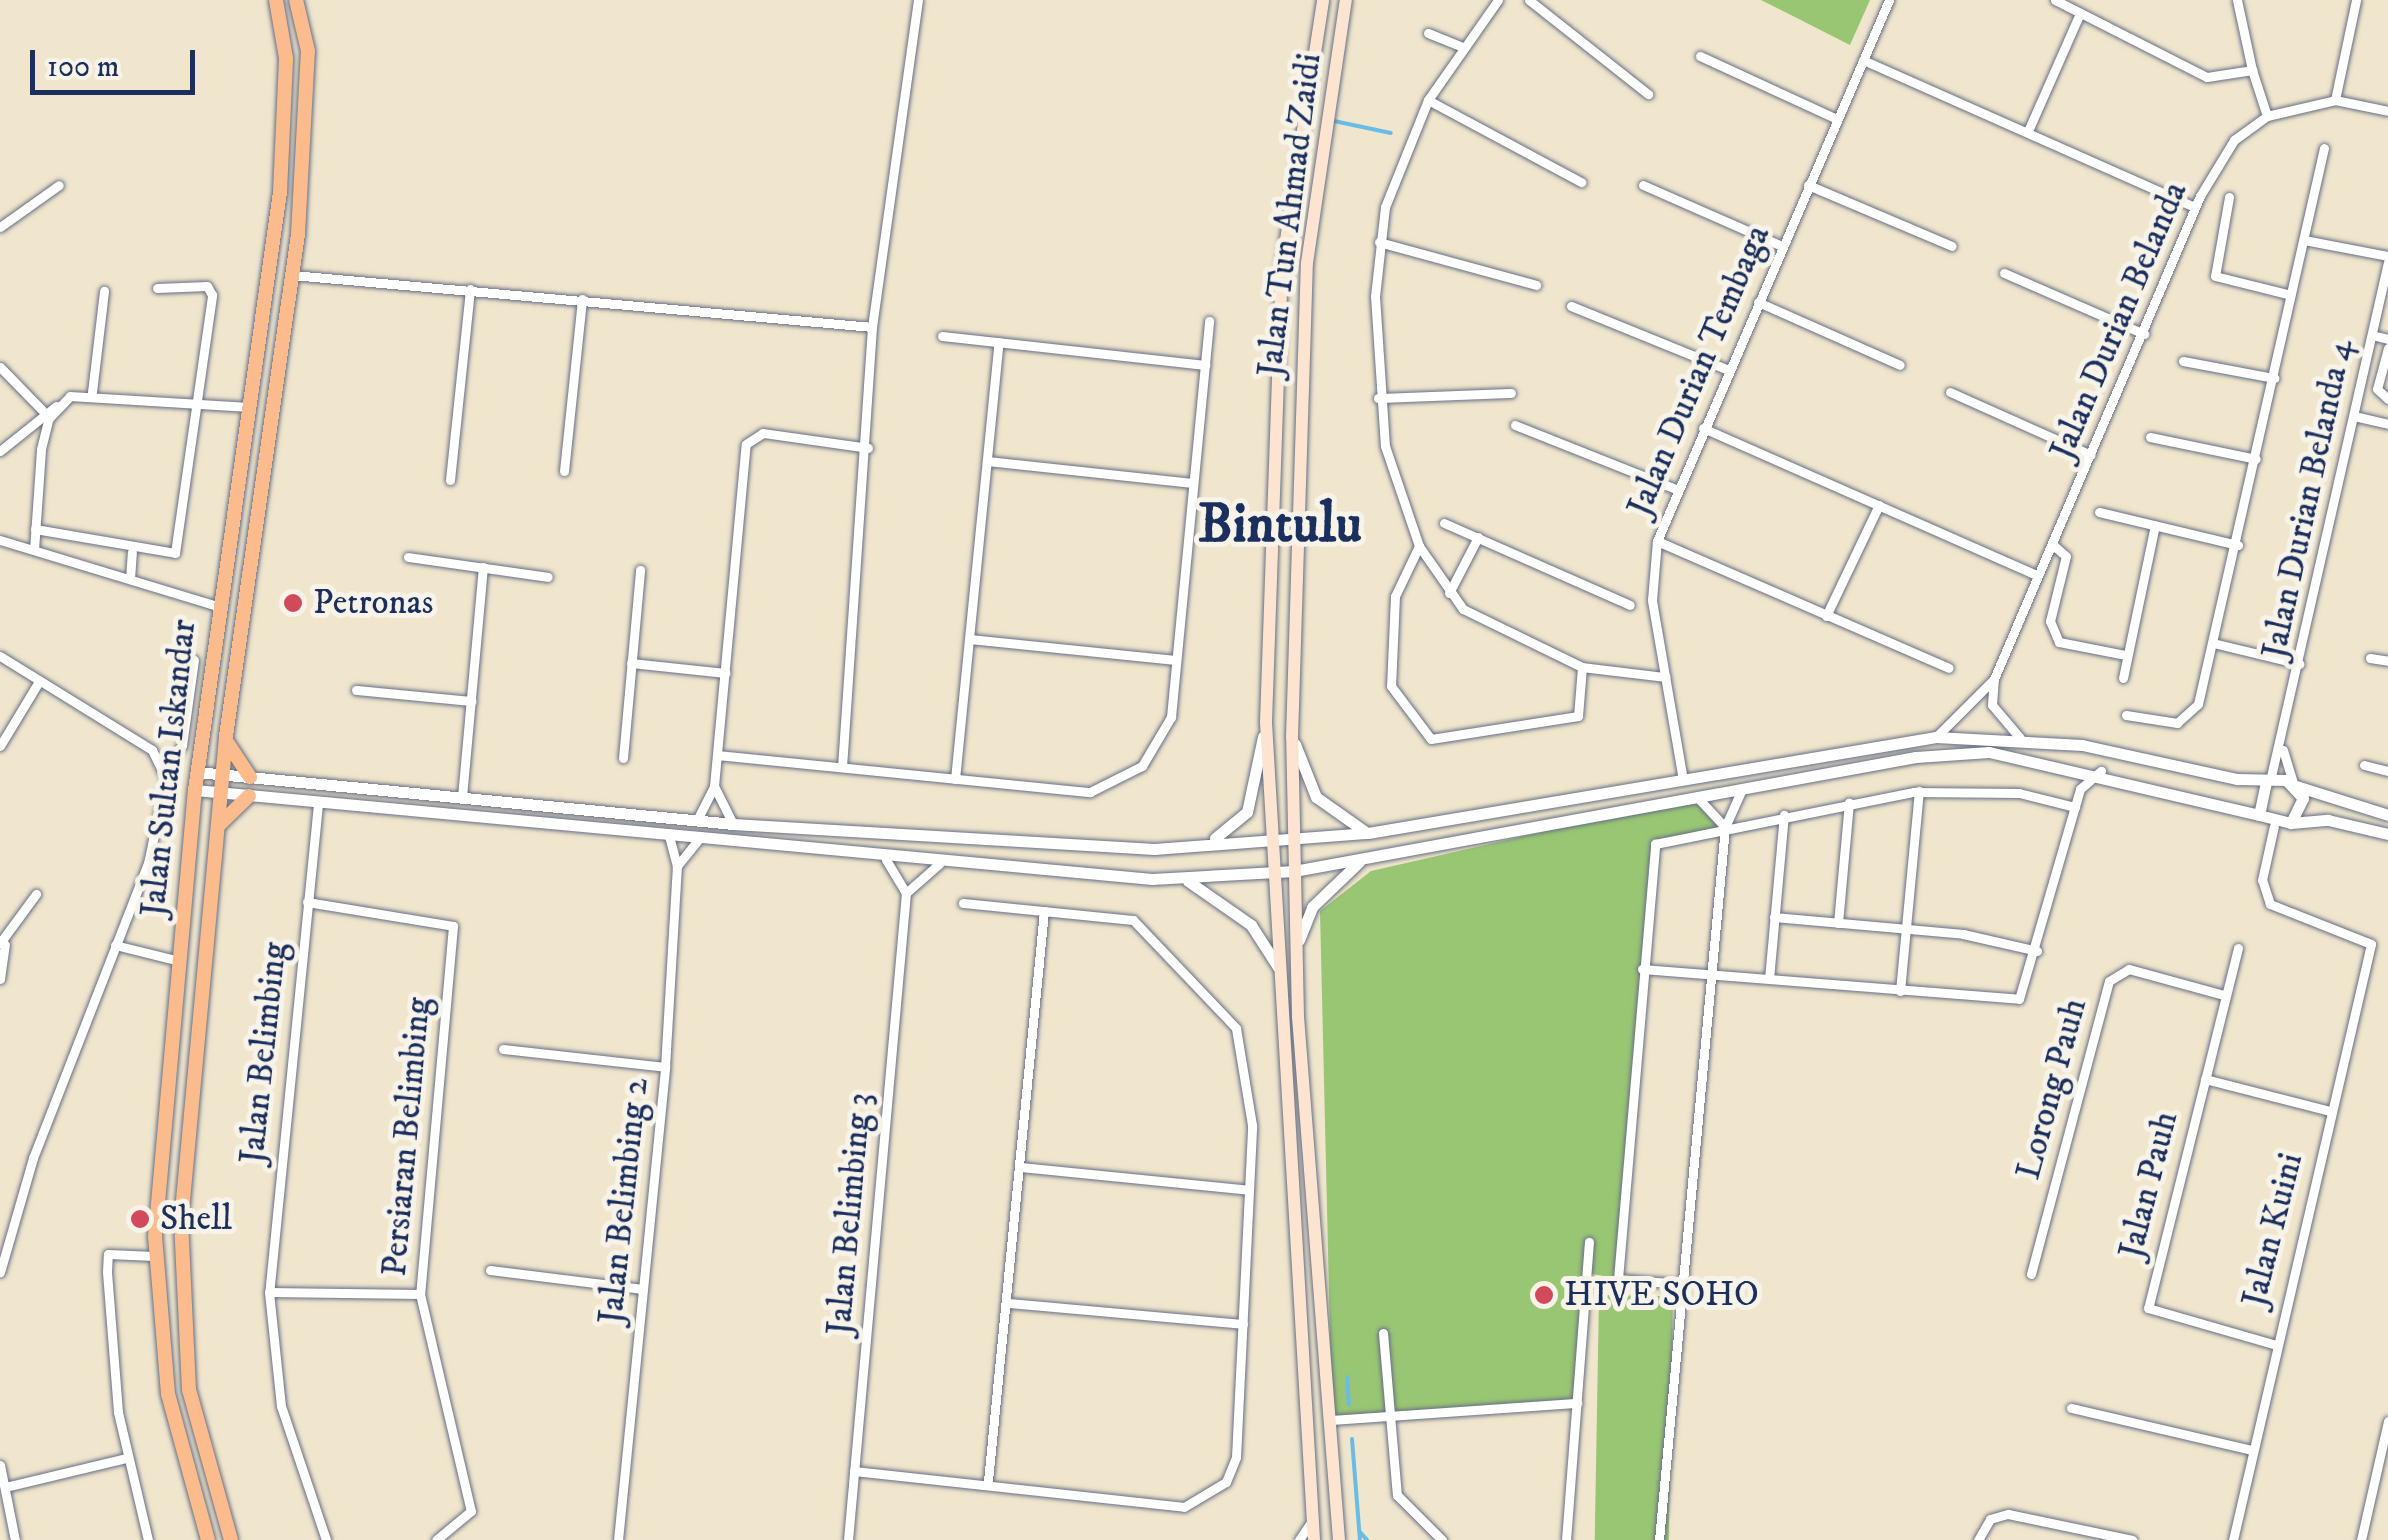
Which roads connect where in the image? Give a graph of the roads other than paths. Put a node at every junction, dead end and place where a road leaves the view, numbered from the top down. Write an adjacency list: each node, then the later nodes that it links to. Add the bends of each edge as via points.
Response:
1 (276, 0): 69 (main road, Jalan Sultan Iskandar, via 286,123)
2 (296, 0): 39 (main road, Jalan Sultan Iskandar, via 308,130)
3 (918, 0): 49 (street)
4 (1323, 0): 128 (main road, Jalan Tun Ahmad Zaidi, via 1282,266)
5 (1346, 0): 130 (main road, Jalan Tun Ahmad Zaidi, via 1306,263)
6 (1498, 0): 14 (street)
7 (1529, 0): 18 (street)
8 (1889, 0): 16 (street, Jalan Durian Tembaga)
9 (2055, 0): 12 (street)
10 (2237, 0): 17 (street)
11 (2356, 0): 20 (street)
12 (2080, 12): 17 (street, via 2207,77); 24 (street)
13 (1428, 34): 14 (street)
14 (1461, 46): 19 (street)
15 (1700, 56): 23 (street)
16 (1864, 60): 23 (street, Jalan Durian Tembaga); 24 (street)
17 (2252, 70): 22 (street)
18 (1648, 94)
19 (1428, 100): 26 (street); 34 (street)
20 (2335, 100): 21 (street, Jalan Durian Belanda); 22 (street, Jalan Durian Belanda)
21 (2388, 111)
22 (2267, 116): 31 (street, Jalan Durian Belanda, via 2234,140)
23 (1837, 119): 29 (street, Jalan Durian Tembaga)
24 (2028, 130): 31 (street)
25 (2324, 148): 33 (street)
26 (1581, 182)
27 (59, 184): 32 (street)
28 (1643, 185): 35 (street)
29 (1808, 185): 35 (street, Jalan Durian Tembaga); 36 (street)
30 (2230, 197): 44 (street, via 2215,276)
31 (2195, 207): 50 (street, Jalan Durian Belanda)
32 (0, 228)
33 (2304, 240): 37 (street); 44 (street)
34 (1379, 242): 40 (street); 65 (street)
35 (1782, 246): 46 (street, Jalan Durian Tembaga)
36 (1952, 246)
37 (2388, 259): 51 (street, Jalan Durian Belanda 4)
38 (2004, 272): 50 (street)
39 (292, 275): 42 (street); 129 (main road, Jalan Sultan Iskandar)
40 (1536, 285)
41 (157, 288): 67 (street, via 207,286 212,295)
42 (470, 288): 45 (street); 82 (street)
43 (104, 290): 62 (street)
44 (2291, 295): 61 (street)
45 (582, 300): 49 (street); 81 (street)
46 (1758, 302): 58 (street); 60 (street, Jalan Durian Tembaga)
47 (1572, 306): 60 (street)
48 (1209, 321): 57 (street)
49 (872, 327): 76 (street)
50 (2144, 334): 78 (street, Jalan Durian Belanda)
51 (2372, 335): 53 (street); 71 (street, Jalan Durian Belanda 4)
52 (942, 336): 54 (street)
53 (2388, 338)
54 (999, 342): 57 (street); 80 (street)
55 (2388, 348): 66 (street, via 2377,390)
56 (2183, 361): 61 (street)
57 (1204, 364): 83 (street)
58 (1900, 365)
59 (0, 366): 70 (street, via 11,368)
60 (1728, 370): 74 (street, Jalan Durian Tembaga)
61 (2274, 378): 79 (street)
62 (92, 392): 67 (street); 68 (street)
63 (1950, 392): 78 (street)
64 (1511, 393): 65 (street)
65 (1378, 398): 95 (street)
66 (2388, 399)
67 (196, 402): 69 (street); 97 (street, via 179,546 168,556)
68 (56, 406): 70 (street); 89 (street, via 40,448)
69 (249, 406): 106 (main road, Jalan Sultan Iskandar)
70 (42, 410): 77 (street)
71 (2354, 416): 73 (street); 117 (street, Jalan Durian Belanda 4)
72 (1515, 424): 84 (street)
73 (2388, 424)
74 (1703, 428): 84 (street, Jalan Durian Tembaga); 85 (street)
75 (2150, 438): 79 (street)
76 (868, 448): 120 (street, via 764,433 746,444); 139 (street)
77 (1, 449)
78 (2091, 455): 93 (street, Jalan Durian Belanda)
79 (2256, 458): 94 (street)
80 (987, 462): 83 (street); 108 (street)
81 (564, 471)
82 (450, 480)
83 (1193, 483): 114 (street)
84 (1676, 489): 92 (street, Jalan Durian Tembaga)
85 (1878, 506): 102 (street); 107 (street)
86 (2099, 512): 88 (street)
87 (1444, 523): 90 (street)
88 (2154, 524): 94 (street); 110 (street)
89 (35, 530): 96 (street); 97 (street)
90 (1478, 537): 104 (street); 105 (street)
91 (0, 540): 96 (street)
92 (1656, 541): 107 (street); 121 (street, Jalan Durian Tembaga, via 1652,600)
93 (2052, 544): 102 (street, Jalan Durian Belanda); 110 (street, via 2066,556 2050,622 2059,642)
94 (2238, 545): 109 (street)
95 (1419, 546): 104 (street); 118 (street, via 1395,596 1392,686 1430,739 1578,716)
96 (34, 550): 103 (street)
97 (132, 552): 103 (street)
98 (408, 557): 99 (street)
99 (483, 568): 101 (street); 126 (street)
100 (640, 570): 116 (street)
101 (548, 576)
102 (2038, 576): 123 (street, Jalan Durian Belanda)
103 (130, 579): 106 (street)
104 (1450, 593): 118 (street, via 1463,609)
105 (1630, 605)
106 (217, 606): 143 (main road, Jalan Sultan Iskandar)
107 (1826, 616): 119 (street)
108 (969, 639): 114 (street); 146 (street)
109 (2213, 643): 117 (street); 127 (street, via 2190,715 2171,723)
110 (2125, 655): 122 (street)
111 (0, 656): 124 (street)
112 (2370, 658): 115 (street)
113 (194, 660): 140 (street, via 182,745)
114 (1176, 660): 146 (street, via 1161,741 1116,784 1090,792)
115 (2388, 661)
116 (632, 663): 120 (street); 136 (street)
117 (2300, 664): 134 (street, Jalan Durian Belanda 4)
118 (1582, 667): 121 (street)
119 (1949, 668)
120 (725, 673): 135 (street)
121 (1665, 677): 147 (street, Jalan Durian Tembaga)
122 (2123, 678)
123 (1994, 679): 131 (street); 132 (street, via 1992,704)
124 (38, 682): 133 (street); 140 (street, via 152,750)
125 (356, 690): 126 (street)
126 (471, 701): 157 (street)
127 (2126, 715)
128 (1266, 722): 175 (main road, Jalan Tun Ahmad Zaidi); 177 (street, via 1247,812 1230,834)
129 (226, 736): 144 (main road, Jalan Sultan Iskandar); 145 (main road)
130 (1292, 736): 171 (street, via 1316,797); 173 (main road, Jalan Tun Ahmad Zaidi)
131 (1936, 737): 132 (street); 147 (street)
132 (2020, 738): 148 (street)
133 (0, 746)
134 (2282, 748): 148 (street, Jalan Durian Belanda 4); 149 (street)
135 (717, 755): 139 (street); 150 (street)
136 (623, 758)
137 (2062, 762): 141 (street); 151 (street, via 1989,752 1916,757); 152 (street)
138 (2364, 765): 142 (street)
139 (842, 768): 146 (street)
140 (166, 769): 194 (street, via 148,863)
141 (2101, 771): 152 (street); 163 (street)
142 (2388, 771)
143 (197, 772): 144 (street); 153 (main road, Jalan Sultan Iskandar)
144 (222, 775): 145 (street); 155 (main road, Jalan Sultan Iskandar)
145 (250, 777): 157 (street)
146 (955, 778)
147 (1683, 780): 171 (street)
148 (2268, 782): 149 (street); 163 (street)
149 (2295, 784): 162 (street); 166 (street, via 2303,806)
150 (714, 786): 165 (street); 167 (street)
151 (1742, 789): 158 (street); 169 (street)
152 (2080, 789): 161 (street)
153 (194, 790): 155 (street); 198 (main road, Jalan Sultan Iskandar)
154 (1919, 792): 159 (street); 161 (street, via 2020,792); 192 (street)
155 (219, 794): 156 (street); 170 (main road, Jalan Sultan Iskandar)
156 (249, 796): 160 (street); 170 (main road)
157 (462, 797): 165 (street)
158 (1697, 797): 169 (street); 178 (street)
159 (1849, 803): 164 (street); 191 (street)
160 (318, 804): 174 (street); 187 (street, Jalan Belimbing)
161 (2075, 807): 196 (street)
162 (2388, 814)
163 (2259, 815): 168 (street)
164 (1784, 816): 169 (street); 190 (street)
165 (697, 820): 167 (street)
166 (2292, 823): 168 (street); 172 (street, via 2328,820)
167 (733, 824): 177 (street)
168 (2274, 826): 209 (street, Jalan Kuini, via 2262,880 2270,904 2367,935)
169 (1724, 827): 200 (street, via 1655,844); 201 (street)
170 (216, 829): 242 (main road, Jalan Sultan Iskandar, via 181,1306 204,1472)
171 (1368, 833): 173 (street)
172 (2388, 834)
173 (1294, 837): 175 (street); 182 (main road, Jalan Tun Ahmad Zaidi)
174 (670, 838): 176 (street); 181 (street, Jalan Belimbing 2)
175 (1271, 839): 177 (street); 183 (main road, Jalan Tun Ahmad Zaidi)
176 (697, 841): 179 (street); 181 (street)
177 (1192, 846)
178 (1382, 855): 182 (street); 197 (street, via 1332,881 1312,906)
179 (886, 860): 180 (street); 185 (street)
180 (939, 864): 184 (street); 185 (street)
181 (677, 866): 207 (street, Jalan Belimbing 2)
182 (1294, 871): 183 (street); 197 (main road, Jalan Tun Ahmad Zaidi)
183 (1273, 874): 184 (street); 199 (main road, Jalan Tun Ahmad Zaidi)
184 (1184, 878): 199 (street, via 1251,925)
185 (906, 893): 235 (street, Jalan Belimbing 3)
186 (36, 894): 193 (street)
187 (307, 902): 221 (street, Jalan Belimbing); 222 (street, Persiaran Belimbing, via 453,926)
188 (963, 903): 189 (street)
189 (1044, 912): 210 (street); 211 (street, via 1134,920 1208,990 1236,1028 1250,1073)
190 (1774, 918): 191 (street); 203 (street)
191 (1838, 924): 192 (street)
192 (1906, 930): 196 (street); 204 (street)
193 (2, 944): 202 (street)
194 (115, 946): 198 (street); 213 (street)
195 (2238, 948): 205 (street, Jalan Pauh)
196 (2038, 951): 204 (street, via 2016,1000)
197 (1295, 954): 230 (main road, Jalan Tun Ahmad Zaidi)
198 (178, 961): 215 (main road, Jalan Sultan Iskandar)
199 (1278, 968): 238 (main road, Jalan Tun Ahmad Zaidi)
200 (1642, 969): 201 (street); 219 (street, via 1618,1278)
201 (1710, 974): 203 (street); 219 (street)
202 (0, 979)
203 (1769, 979): 204 (street)
204 (1900, 991)
205 (2224, 995): 208 (street, Jalan Pauh); 218 (street, Lorong Pauh, via 2128,968 2109,982)
206 (503, 1049): 207 (street)
207 (665, 1066): 220 (street, Jalan Belimbing 2)
208 (2204, 1079): 209 (street); 226 (street, Jalan Pauh, via 2148,1308)
209 (2330, 1112): 226 (street, Jalan Kuini)
210 (1020, 1167): 211 (street); 223 (street)
211 (1249, 1190): 224 (street)
212 (0, 1222): 213 (street)
213 (10, 1229): 217 (street)
214 (1589, 1242): 227 (street)
215 (154, 1256): 233 (street, via 108,1254 108,1346); 241 (main road, Jalan Sultan Iskandar, via 168,1394)
216 (490, 1270): 220 (street)
217 (0, 1272)
218 (2031, 1274)
219 (1681, 1284): 252 (street)
220 (643, 1289): 245 (street, Jalan Belimbing 2)
221 (268, 1292): 222 (street); 243 (street, Jalan Belimbing, via 281,1406)
222 (420, 1294): 244 (street, Persiaran Belimbing, via 471,1504)
223 (1008, 1303): 224 (street); 236 (street)
224 (1242, 1324): 236 (street, via 1236,1457 1207,1500 1184,1507)
225 (1383, 1334): 229 (street)
226 (2274, 1344): 232 (street, Jalan Kuini)
227 (1576, 1402): 229 (street); 251 (street)
228 (2071, 1408): 232 (street)
229 (1390, 1416): 230 (street); 250 (street, via 1399,1501)
230 (1332, 1420): 249 (main road, Jalan Tun Ahmad Zaidi)
231 (2388, 1421): 256 (street)
232 (2251, 1450): 255 (street, Jalan Kuini)
233 (127, 1458): 237 (street); 240 (street)
234 (0, 1465): 237 (street)
235 (854, 1471): 236 (street); 246 (street, Jalan Belimbing 3)
236 (988, 1481)
237 (4, 1487): 239 (street)
238 (1312, 1520): 247 (street); 248 (main road, Jalan Tun Ahmad Zaidi)
239 (15, 1540)
240 (148, 1540)
241 (208, 1540)
242 (230, 1540)
243 (326, 1540)
244 (436, 1540)
245 (618, 1540)
246 (848, 1540)
247 (1299, 1540)
248 (1314, 1540)
249 (1339, 1540)
250 (1442, 1540)
251 (1566, 1540)
252 (1660, 1540)
253 (1978, 1540): 254 (street, via 1990,1519 2008,1514)
254 (2132, 1540)
255 (2233, 1540)
256 (2361, 1540)

